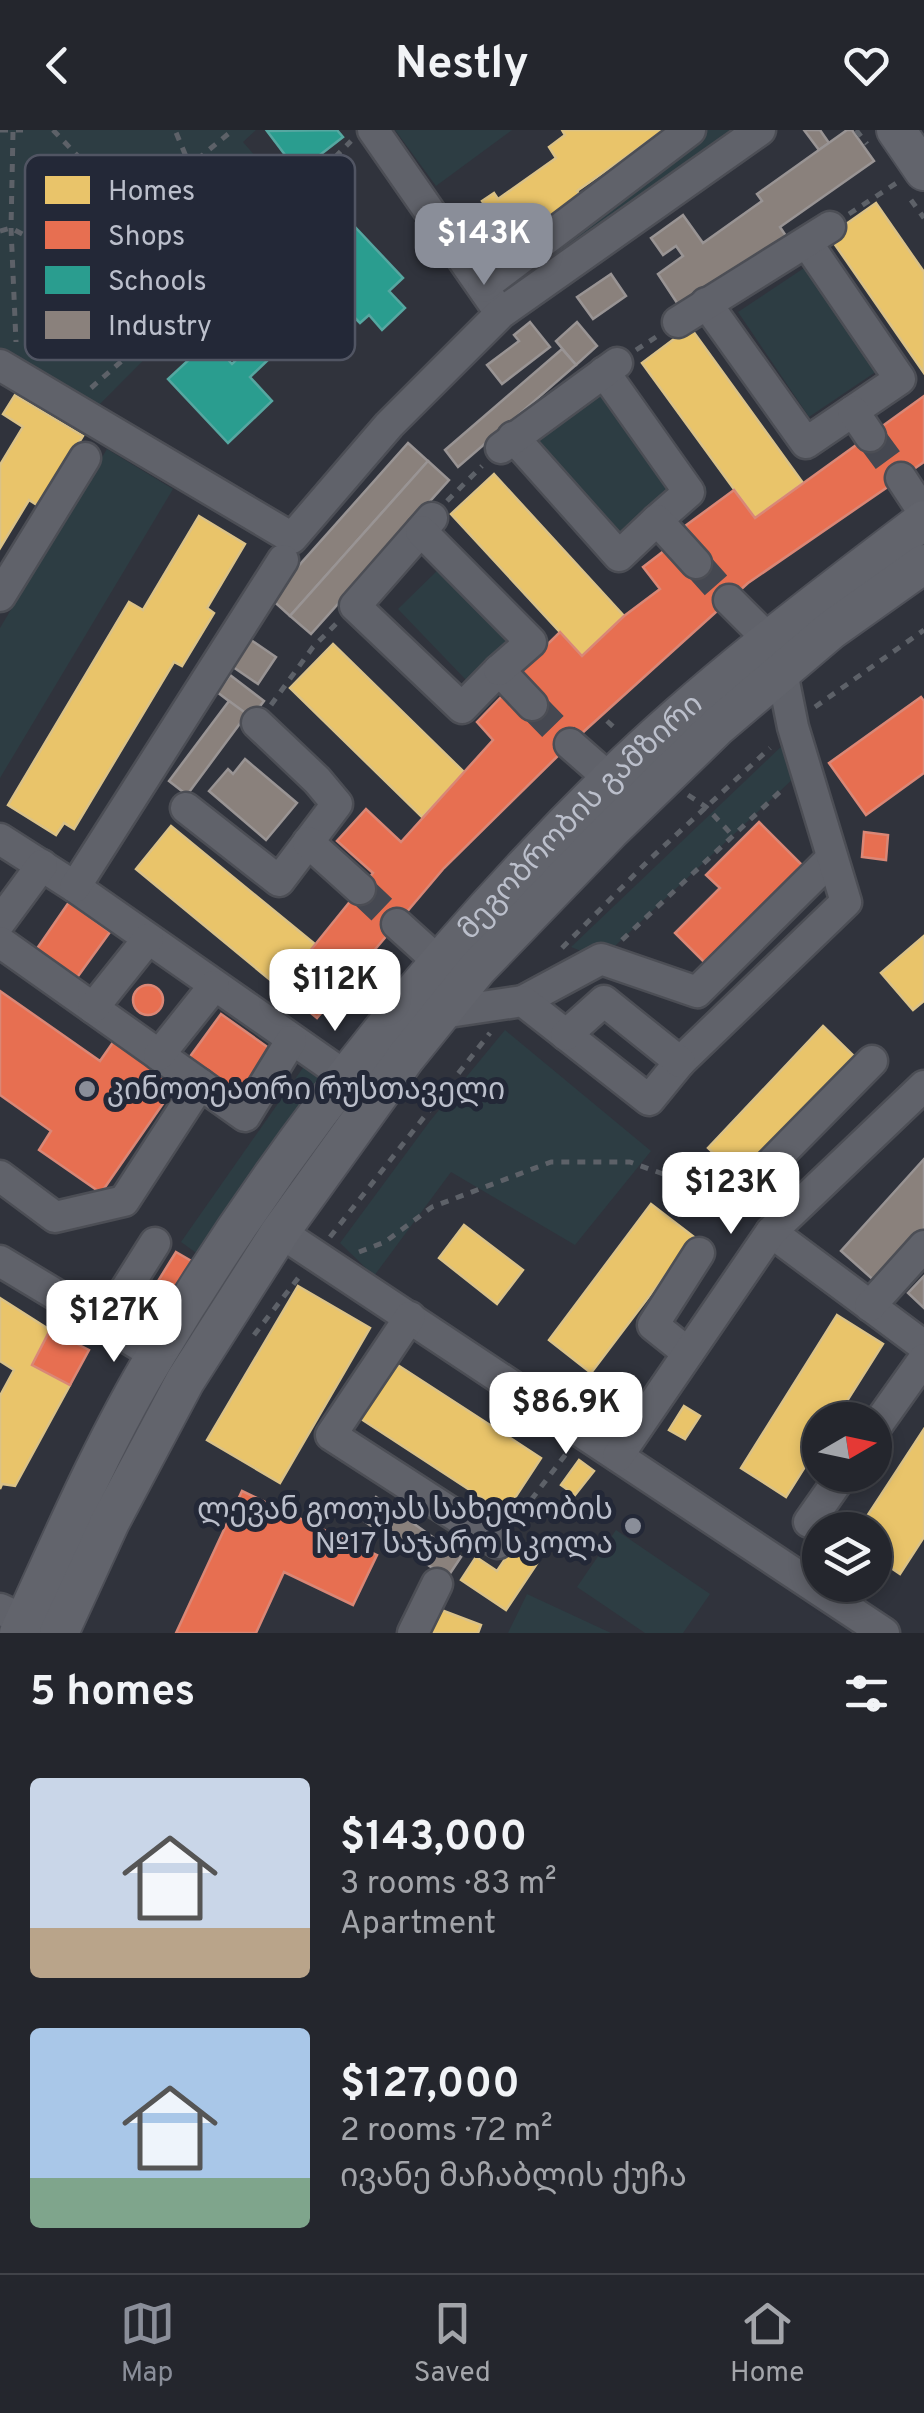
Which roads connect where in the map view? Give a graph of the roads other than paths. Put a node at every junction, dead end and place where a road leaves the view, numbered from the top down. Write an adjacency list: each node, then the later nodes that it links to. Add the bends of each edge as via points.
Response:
1 (373, 130): 6 (street)
2 (690, 130): 6 (street)
3 (760, 130): 8 (street)
4 (896, 130): 5 (main road)
5 (911, 176)
6 (483, 287): 8 (street)
7 (706, 303): 7 (street, via 818,235 900,379 862,423 806,443); 9 (street)
8 (501, 313): 10 (street, via 389,425 292,538)
9 (678, 322)
10 (8, 370)
11 (85, 458): 18 (street)
12 (901, 478): 13 (street)
13 (924, 516): 20 (main road, მეგობრობის გამზირი)
14 (657, 520): 14 (street, via 619,556 507,442 610,367 688,492); 16 (street)
15 (283, 560): 31 (street)
16 (696, 563)
17 (924, 564): 20 (main road, მეგობრობის გამზირი, via 831,630)
18 (0, 596)
19 (729, 600): 20 (street)
20 (776, 656): 25 (main road, მეგობრობის გამზირი); 29 (street); 41 (main road, მეგობრობის გამზირი, via 718,726 477,969)
21 (499, 670): 21 (street, via 462,708 355,606 427,525 530,642); 22 (street)
22 (532, 705)
23 (257, 723): 28 (street, via 338,804)
24 (570, 744): 25 (street)
25 (610, 779): 37 (main road, მეგობრობის გამზირი)
26 (186, 808): 28 (street, via 279,881)
27 (0, 839): 30 (street)
28 (308, 842): 32 (street)
29 (832, 858): 39 (street, via 697,992 601,959); 46 (street, via 846,902)
30 (42, 866): 31 (street); 33 (street)
31 (75, 887): 35 (street)
32 (360, 890)
33 (0, 922)
34 (397, 924): 37 (street)
35 (148, 939): 38 (street); 40 (street)
36 (0, 942): 40 (street)
37 (440, 963): 47 (main road, მეგობრობის გამზირი)
38 (214, 986): 43 (street); 44 (street)
39 (519, 1002): 41 (street); 42 (street)
40 (93, 1008): 44 (street)
41 (442, 1013): 54 (main road, მეგობრობის გამზირი)
42 (566, 1035): 46 (street, via 604,1000); 46 (street, via 649,1100)
43 (292, 1041): 47 (street); 48 (street, via 245,1116)
44 (159, 1055): 48 (street)
45 (872, 1061): 50 (street)
46 (680, 1062)
47 (345, 1076): 65 (main road, მეგობრობის გამზირი, via 243,1217)
48 (200, 1084): 52 (street, via 124,1201 56,1217)
49 (924, 1086): 51 (street)
50 (812, 1122): 51 (street); 53 (street)
51 (850, 1156): 55 (street)
52 (0, 1176)
53 (733, 1195)
54 (280, 1232): 61 (street, via 324,1244); 71 (main road, მეგობრობის გამზირი, via 185,1381 110,1522)
55 (771, 1232): 60 (street); 64 (street)
56 (155, 1243): 62 (street)
57 (924, 1246): 60 (street)
58 (699, 1253): 64 (street, via 653,1325)
59 (0, 1261): 62 (street)
60 (870, 1306): 63 (street)
61 (410, 1317): 68 (street); 69 (street, via 331,1435)
62 (104, 1324): 65 (street)
63 (924, 1346)
64 (688, 1353): 68 (street)
65 (156, 1355): 71 (main road, მეგობრობის გამზირი, via 93,1473)
66 (924, 1359): 67 (street)
67 (892, 1404)
68 (618, 1456): 73 (street)
69 (498, 1542)
70 (437, 1584): 72 (street)
71 (26, 1624)
72 (413, 1633)
73 (884, 1633)

